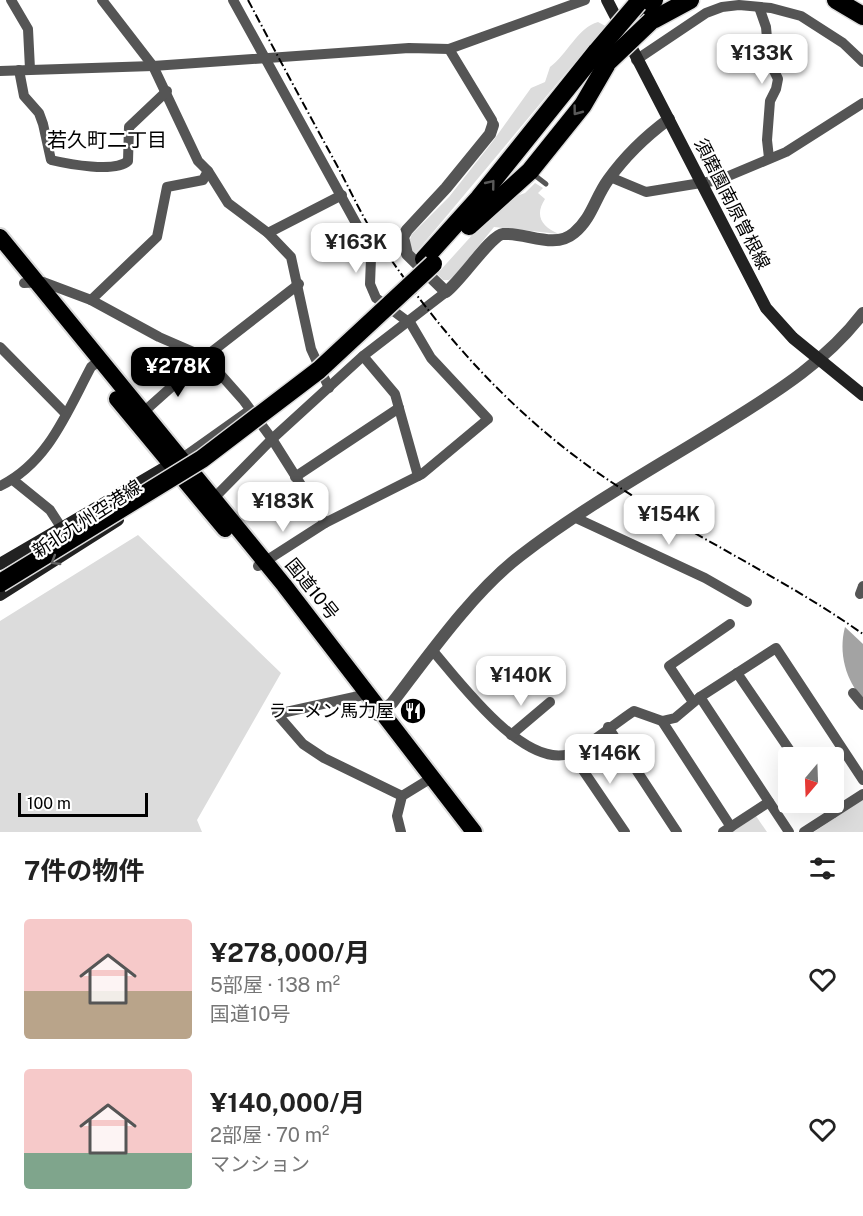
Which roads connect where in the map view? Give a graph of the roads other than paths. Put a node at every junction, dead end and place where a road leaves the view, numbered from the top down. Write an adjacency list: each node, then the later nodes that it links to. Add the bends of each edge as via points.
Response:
1 (11, 0): 18 (street, via 28,29)
2 (102, 0): 17 (street)
3 (233, 0): 14 (street)
4 (585, 0): 12 (street)
5 (608, 0): 15 (main road, 須磨園南原曽根線)
6 (673, 0): 9 (highway)
7 (690, 0): 9 (highway)
8 (836, 0): 11 (highway)
9 (645, 7): 13 (highway, bridge)
10 (759, 7): 15 (street, via 722,7 706,13); 16 (street, via 810,21); 24 (street, via 766,27 769,60 778,79 770,101)
11 (863, 16)
12 (449, 49): 14 (street, via 277,55); 23 (street)
13 (603, 57): 26 (highway, one-way to 26, via 582,105); 34 (highway, one-way to 13)
14 (267, 60): 17 (street); 30 (street)
15 (636, 60): 22 (main road, 須磨園南原曽根線)
16 (863, 62)
17 (153, 66): 18 (street); 20 (street)
18 (25, 70): 19 (street); 20 (street, via 24,96 39,113 51,160 66,164 123,165 128,161 129,127)
19 (0, 71)
20 (167, 91): 25 (street, via 198,161)
21 (863, 103): 24 (street, via 786,152)
22 (669, 118): 27 (street, via 641,141); 28 (main road, 須磨園南原曽根線)
23 (493, 125): 37 (street, via 490,134 403,237 407,254)
24 (769, 158): 28 (street, via 719,180)
25 (208, 171): 31 (street, via 228,203); 38 (street, via 203,180 167,187 157,237)
26 (530, 171): 29 (lane); 34 (highway)
27 (610, 177): 28 (street, via 646,192); 37 (street, via 592,213 572,235 548,240 501,234)
28 (700, 181): 44 (main road, 須磨園南原曽根線, via 766,308 793,338)
29 (546, 184)
30 (342, 195): 31 (street); 40 (street, via 368,245 370,284 376,298)
31 (268, 234): 36 (street, via 291,257)
32 (0, 237): 35 (highway, 国道10号)
33 (0, 254): 35 (highway, 国道10号)
34 (428, 261): 65 (highway, via 314,362 195,453); 66 (highway, bridge, via 319,370 202,459)
35 (30, 283): 38 (street, via 43,282); 45 (highway, 国道10号)
36 (299, 284): 43 (street); 46 (street, via 311,349)
37 (446, 292): 40 (street)
38 (92, 300): 43 (street)
39 (863, 314): 44 (street)
40 (407, 320): 42 (street); 55 (street, via 431,358 488,419)
41 (0, 348): 50 (street)
42 (363, 356): 46 (street); 48 (street, via 395,394)
43 (205, 357): 49 (street); 51 (street)
44 (821, 359): 47 (main road, 須磨園南原曽根線); 60 (street, via 781,389)
45 (95, 363): 50 (street); 51 (highway, 国道10号)
46 (328, 388): 53 (street)
47 (863, 395)
48 (399, 408): 55 (street); 56 (street)
49 (250, 410): 52 (street); 54 (street)
50 (66, 414): 57 (street, via 49,445)
51 (138, 417): 54 (highway, 国道10号)
52 (259, 422): 53 (street); 54 (street)
53 (272, 439): 56 (street); 59 (street)
54 (181, 468): 59 (highway, 国道10号); 62 (main road, 新北九州空港線); 64 (highway, 国道10号); 67 (main road, 新北九州空港線, one-way to 67, via 67,554)
55 (418, 476): 61 (street)
56 (295, 477): 61 (street)
57 (13, 480): 58 (street); 62 (street, via 50,510)
58 (0, 486)
59 (216, 500): 64 (highway, 国道10号)
60 (576, 518): 68 (street, via 705,578); 70 (street, via 519,557)
61 (325, 523): 64 (street)
62 (61, 527): 63 (main road, 新北九州空港線)
63 (0, 564)
64 (261, 564): 73 (highway, 国道10号); 77 (highway, 国道10号)
65 (0, 573)
66 (0, 583)
67 (0, 595)
68 (747, 602)
69 (730, 624): 74 (street, via 669,666)
70 (432, 651): 77 (street); 80 (street, via 481,710)
71 (737, 673): 74 (street); 81 (street); 84 (street, via 776,648)
72 (853, 693): 76 (street)
73 (359, 696): 77 (highway, 国道10号); 86 (street, via 277,714 303,744 324,758)
74 (697, 700): 78 (street, via 675,718); 87 (street)
75 (550, 702): 80 (street)
76 (863, 705)
77 (379, 713): 83 (highway, 国道10号)
78 (662, 721): 79 (street, via 634,711); 90 (street)
79 (608, 727): 82 (street); 95 (street)
80 (511, 735): 82 (street, via 556,757)
81 (787, 747)
82 (572, 754): 94 (street)
83 (429, 780): 86 (street); 92 (highway, 国道10号); 93 (highway, 国道10号)
84 (863, 780)
85 (863, 794): 88 (street)
86 (402, 796): 91 (street, via 397,816)
87 (769, 802): 90 (street); 96 (street)
88 (844, 806)
89 (833, 813): 97 (street)
90 (727, 830)
91 (401, 832)
92 (462, 832)
93 (474, 832)
94 (625, 832)
95 (677, 832)
96 (789, 832)
97 (804, 832)

